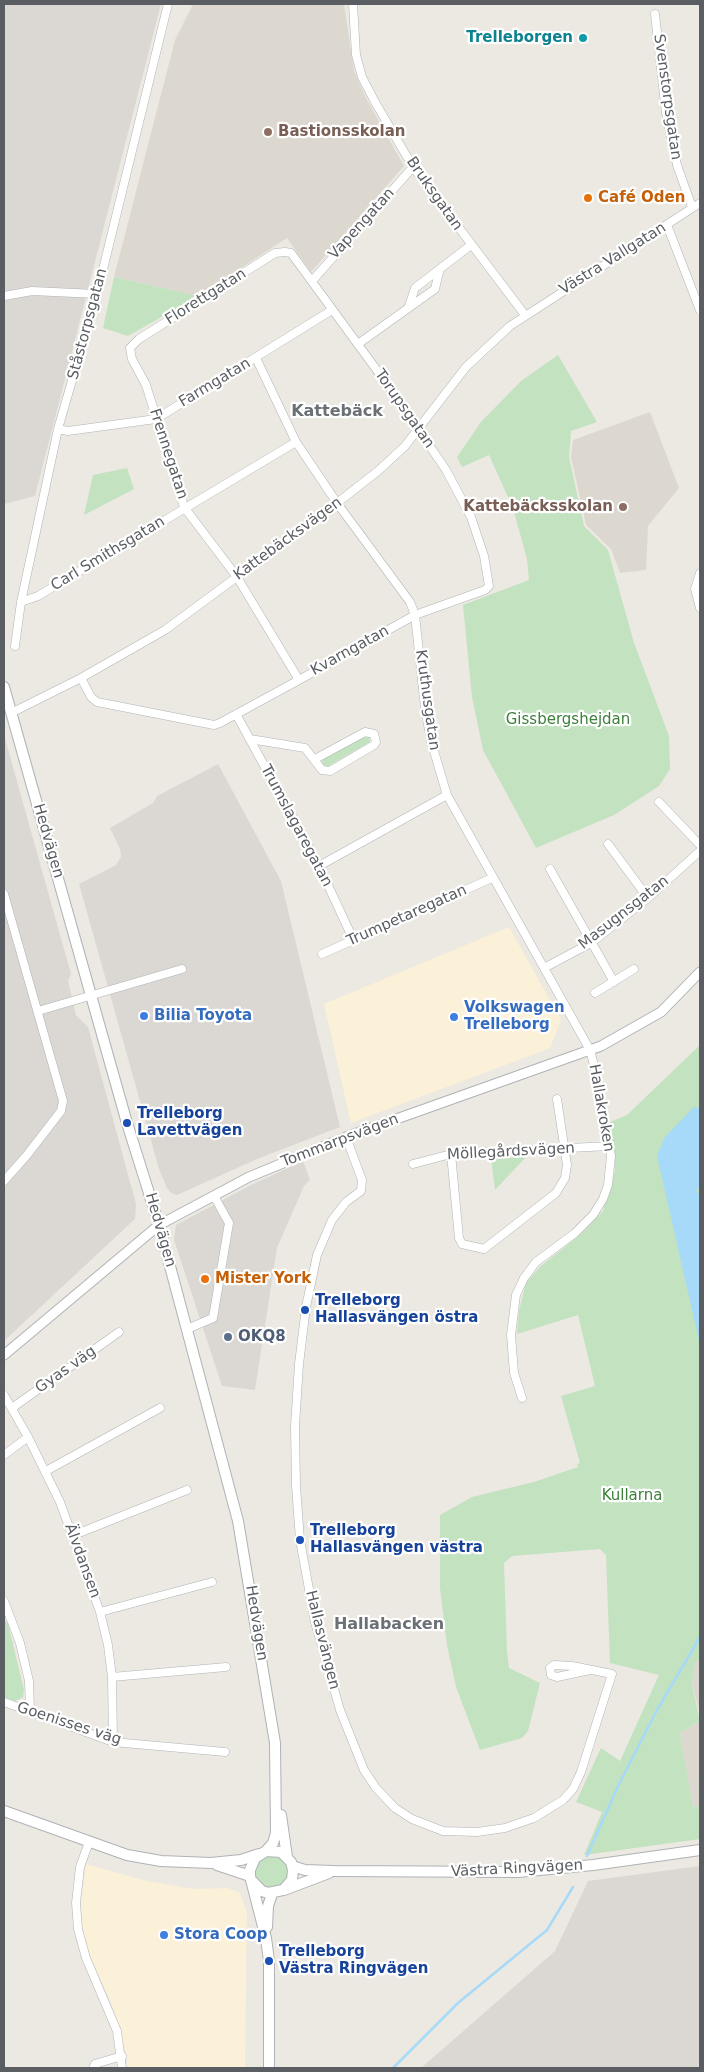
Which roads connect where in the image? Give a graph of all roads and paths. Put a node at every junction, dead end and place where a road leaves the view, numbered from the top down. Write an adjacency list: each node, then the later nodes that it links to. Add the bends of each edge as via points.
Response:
1 (168, 4): 12 (street, Ståstorpsgatan)
2 (353, 4): 4 (street, Bruksgatan, via 356,55 362,77)
3 (655, 14): 6 (street, Svenstorpsgatan, via 668,122 677,165)
4 (413, 167): 8 (street, Bruksgatan); 11 (street, Vapengatan)
5 (700, 203): 6 (street, Västra Vallgatan)
6 (692, 207): 7 (street, Västra Vallgatan)
7 (668, 225): 16 (street); 17 (street, Västra Vallgatan)
8 (471, 245): 10 (street); 17 (street, Bruksgatan)
9 (286, 252): 11 (street, Torupsgatan, via 291,253); 19 (street, Florettgatan, via 275,253 139,339)
10 (439, 272): 14 (street, via 415,288); 14 (street, via 435,288)
11 (312, 281): 15 (street, Torupsgatan)
12 (97, 294): 13 (street, via 32,291); 22 (street, Ståstorpsgatan)
13 (4, 296)
14 (409, 306): 18 (street)
15 (332, 310): 18 (street, Torupsgatan); 20 (street, Farmgatan)
16 (700, 310)
17 (525, 316): 23 (street, Kattebäcksvägen, via 466,367)
18 (358, 344): 23 (street, Torupsgatan)
19 (130, 348): 21 (street, Frennegatan)
20 (256, 358): 21 (street, Farmgatan); 24 (street, Kruthusgatan)
21 (156, 418): 22 (street, Farmgatan, via 68,431); 26 (street, Frennegatan)
22 (58, 429): 30 (street, Ståstorpsgatan)
23 (417, 430): 25 (street, Kattebäcksvägen, via 378,471); 29 (street, Torupsgatan, via 446,470 471,518 484,556)
24 (296, 442): 25 (street, Kruthusgatan); 26 (street, Carl Smithsgatan)
25 (337, 503): 28 (street, Kattebäcksvägen); 32 (street, Kruthusgatan, via 410,602)
26 (184, 507): 28 (street, Frennegatan); 30 (street, Carl Smithsgatan, via 38,596)
27 (700, 573): 31 (street, via 696,589)
28 (237, 577): 34 (street, Kattebäcksvägen, via 165,630); 35 (street, Frennegatan)
29 (489, 586): 32 (street, Kvarngatan)
30 (21, 602): 33 (street, Ståstorpsgatan)
31 (700, 608)
32 (415, 615): 35 (street, Kvarngatan); 41 (street, Kruthusgatan, via 425,708)
33 (14, 646)
34 (81, 678): 37 (street, Kattebäcksvägen); 38 (street, Kvarngatan, via 97,702 214,725)
35 (299, 680): 38 (street, Kvarngatan)
36 (4, 687): 37 (main road, Hedvägen)
37 (11, 713): 60 (main road, Hedvägen)
38 (236, 714): 39 (street, Trumslagaregatan)
39 (250, 739): 40 (street, via 305,748); 46 (street, Trumslagaregatan)
40 (315, 759): 40 (street, via 322,770 330,771 374,746 374,734 365,732)
41 (447, 794): 46 (street); 48 (street, Kruthusgatan)
42 (659, 802): 44 (street)
43 (608, 844): 50 (street)
44 (700, 845)
45 (700, 851): 50 (street, Masugnsgatan)
46 (319, 866): 51 (street, Trumslagaregatan)
47 (550, 869): 52 (street)
48 (492, 878): 51 (street, Trumpetaregatan); 54 (street, Kruthusgatan)
49 (4, 894): 61 (street)
50 (648, 898): 52 (street, Masugnsgatan)
51 (353, 939): 53 (street, Trumpetaregatan)
52 (590, 943): 54 (street, Masugnsgatan); 58 (street)
53 (322, 954)
54 (544, 968): 62 (street, Kruthusgatan)
55 (182, 969): 60 (street)
56 (634, 969): 58 (street)
57 (700, 972): 62 (street, Tommarpsvägen, via 660,1012 624,1035)
58 (614, 982): 59 (street)
59 (595, 993)
60 (91, 995): 61 (street); 71 (main road, Hedvägen)
61 (38, 1011): 69 (street, via 63,1101 61,1111)
62 (590, 1050): 64 (street, Tommarpsvägen); 65 (street, Hallakroken)
63 (557, 1099): 66 (street)
64 (346, 1137): 70 (street, Tommarpsvägen, via 249,1177); 88 (street, Hallasvängen, via 362,1180 361,1191 346,1202 332,1220 316,1256 299,1364 296,1486 300,1540 315,1622 340,1710 364,1770 395,1808 412,1819 443,1831 476,1832 505,1828 534,1818 562,1800 573,1789 581,1772 612,1674)
65 (609, 1146): 66 (street, Möllegårdsvägen); 76 (street, Hallakroken, via 608,1185 603,1199 575,1233 536,1262 516,1295 511,1335 514,1372)
66 (565, 1149): 67 (street, Möllegårdsvägen); 67 (street, via 565,1178 556,1192 484,1249 462,1244 459,1238)
67 (451, 1154): 68 (street, Möllegårdsvägen)
68 (413, 1164)
69 (4, 1181)
70 (214, 1196): 71 (street, Tommarpsvägen); 72 (street, via 229,1224 213,1318)
71 (160, 1225): 72 (main road, Hedvägen); 74 (street, Tommarpsvägen)
72 (187, 1329): 94 (main road, Hedvägen, via 240,1530 275,1743)
73 (119, 1332): 77 (street, Gyas väg)
74 (4, 1355)
75 (4, 1395): 77 (street, Älvdansen)
76 (522, 1398)
77 (12, 1408): 79 (street, Älvdansen)
78 (160, 1408): 81 (street)
79 (28, 1437): 80 (street); 81 (street, Älvdansen)
80 (4, 1456)
81 (46, 1471): 83 (street, Älvdansen)
82 (187, 1490): 83 (street)
83 (74, 1535): 86 (street, Älvdansen)
84 (212, 1582): 86 (street)
85 (5, 1606): 91 (street, via 20,1643 29,1682)
86 (100, 1612): 89 (street, Älvdansen)
87 (226, 1667): 89 (street)
88 (590, 1670)
89 (112, 1677): 92 (street, Älvdansen)
90 (4, 1702): 91 (street, Goenisses väg)
91 (30, 1711): 92 (street, Goenisses väg)
92 (113, 1742): 93 (street, Goenisses väg)
93 (224, 1752)
94 (277, 1782): 98 (main road, Hedvägen, via 276,1833 273,1842); 99 (main road, Hedvägen)
95 (4, 1811): 96 (main road)
96 (89, 1842): 100 (main road, via 127,1855 161,1861); 106 (street, via 82,1859 78,1885 78,1929 86,1958 117,2031)
97 (700, 1850): 101 (main road, Västra Ringvägen, via 518,1872)
98 (263, 1852): 99 (main road, via 281,1852); 100 (main road, via 241,1860); 102 (main road, Hedvägen, via 252,1864)
99 (290, 1861): 101 (main road, Västra Ringvägen, via 305,1870); 103 (main road, Hedvägen, via 292,1880)
100 (211, 1863): 102 (main road)
101 (334, 1872): 103 (main road, Västra Ringvägen)
102 (251, 1879): 104 (main road, via 262,1891); 105 (main road)
103 (283, 1890): 104 (main road)
104 (272, 1894): 105 (main road)
105 (266, 1938): 109 (main road, via 270,1978)
106 (122, 2056): 107 (street, via 95,2064); 108 (street)
107 (93, 2068)
108 (122, 2068)
109 (270, 2068)

